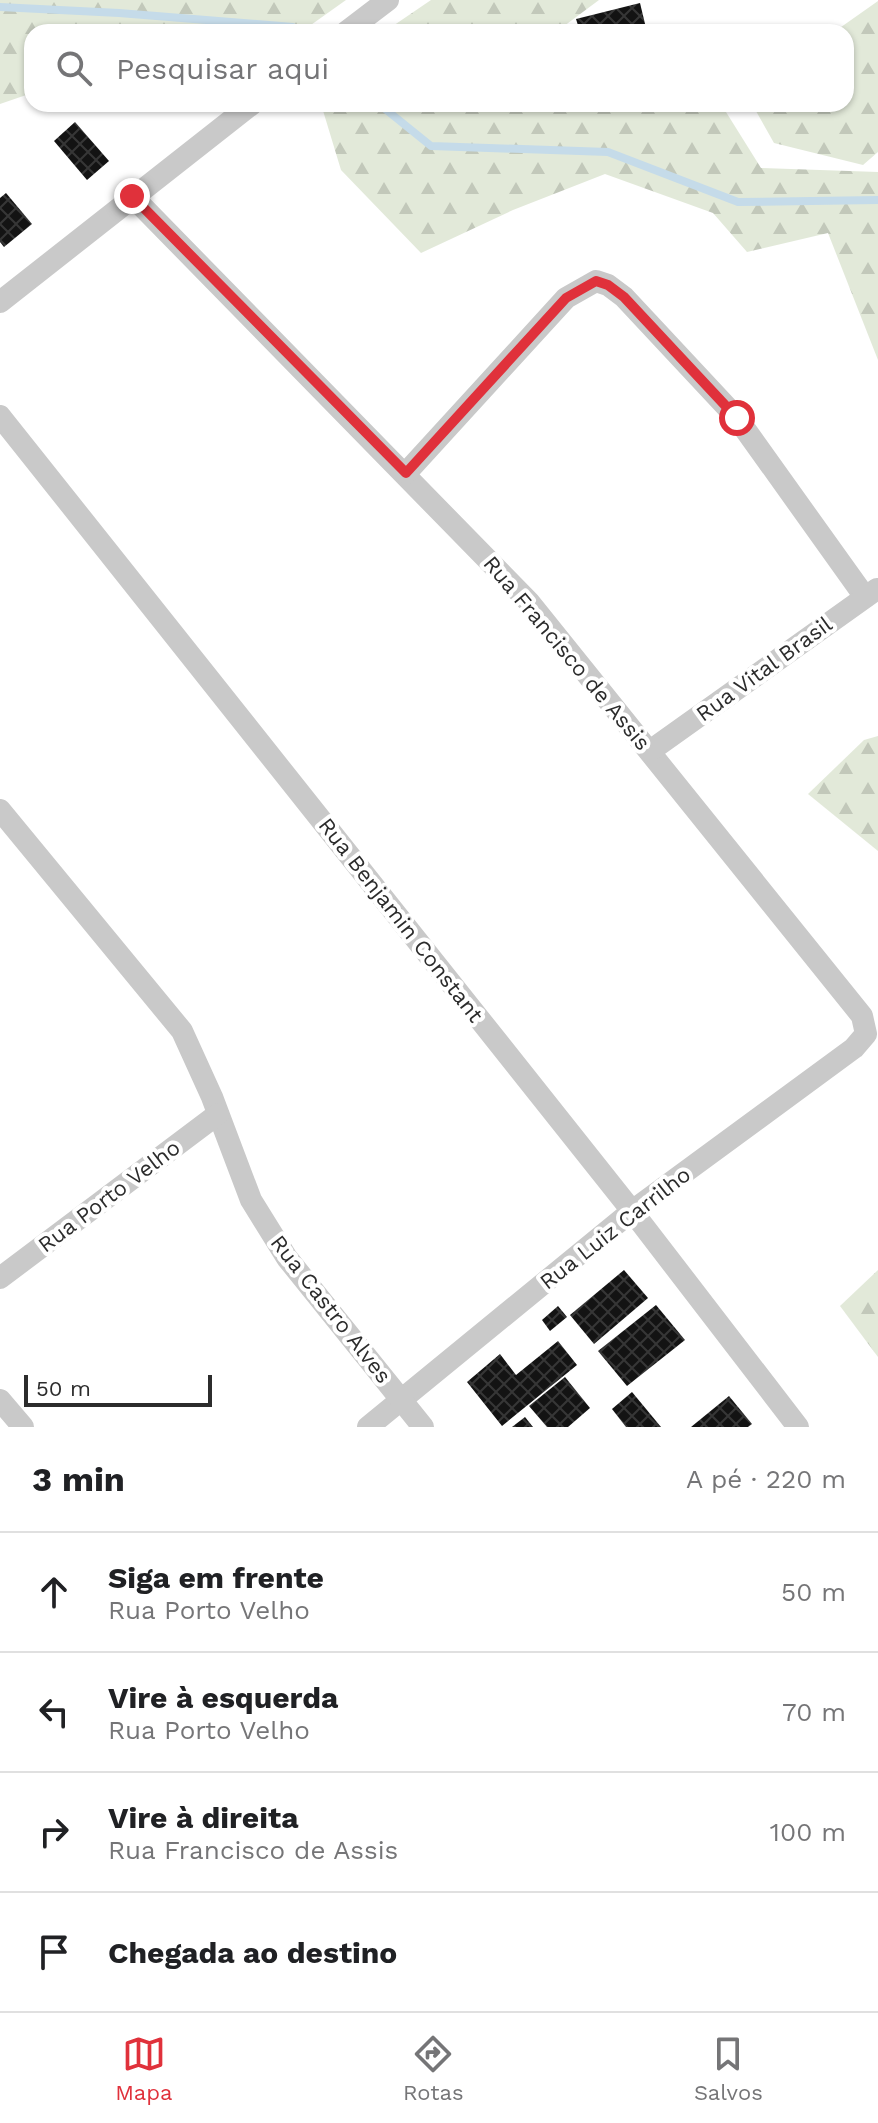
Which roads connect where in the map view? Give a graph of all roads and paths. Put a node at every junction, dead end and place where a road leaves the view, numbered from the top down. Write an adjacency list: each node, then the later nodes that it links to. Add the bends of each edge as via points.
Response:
1 (388, 0): 2 (street)
2 (356, 24)
3 (242, 112): 4 (street)
4 (132, 196): 5 (street); 7 (street, Rua Francisco de Assis)
5 (0, 302)
6 (0, 416): 13 (street, Rua Benjamin Constant)
7 (406, 473): 8 (street, via 566,298 596,281 624,297 737,418); 9 (street, Rua Francisco de Assis, via 529,602)
8 (872, 592): 9 (street, Rua Vital Brasil)
9 (650, 751): 11 (street, Rua Francisco de Assis, via 862,1016)
10 (0, 810): 12 (street, Rua Castro Alves, via 182,1031)
11 (866, 1034): 13 (street, Rua Luiz Carrilho)
12 (215, 1106): 14 (street, Rua Porto Velho); 16 (street, Rua Castro Alves, via 251,1200 287,1258)
13 (632, 1211): 16 (street, Rua Luiz Carrilho); 20 (street, Rua Benjamin Constant)
14 (0, 1278)
15 (0, 1400): 17 (street)
16 (402, 1401): 18 (street, Rua Luiz Carrilho); 19 (street, Rua Castro Alves)
17 (23, 1427)
18 (368, 1427)
19 (423, 1427)
20 (798, 1427)

